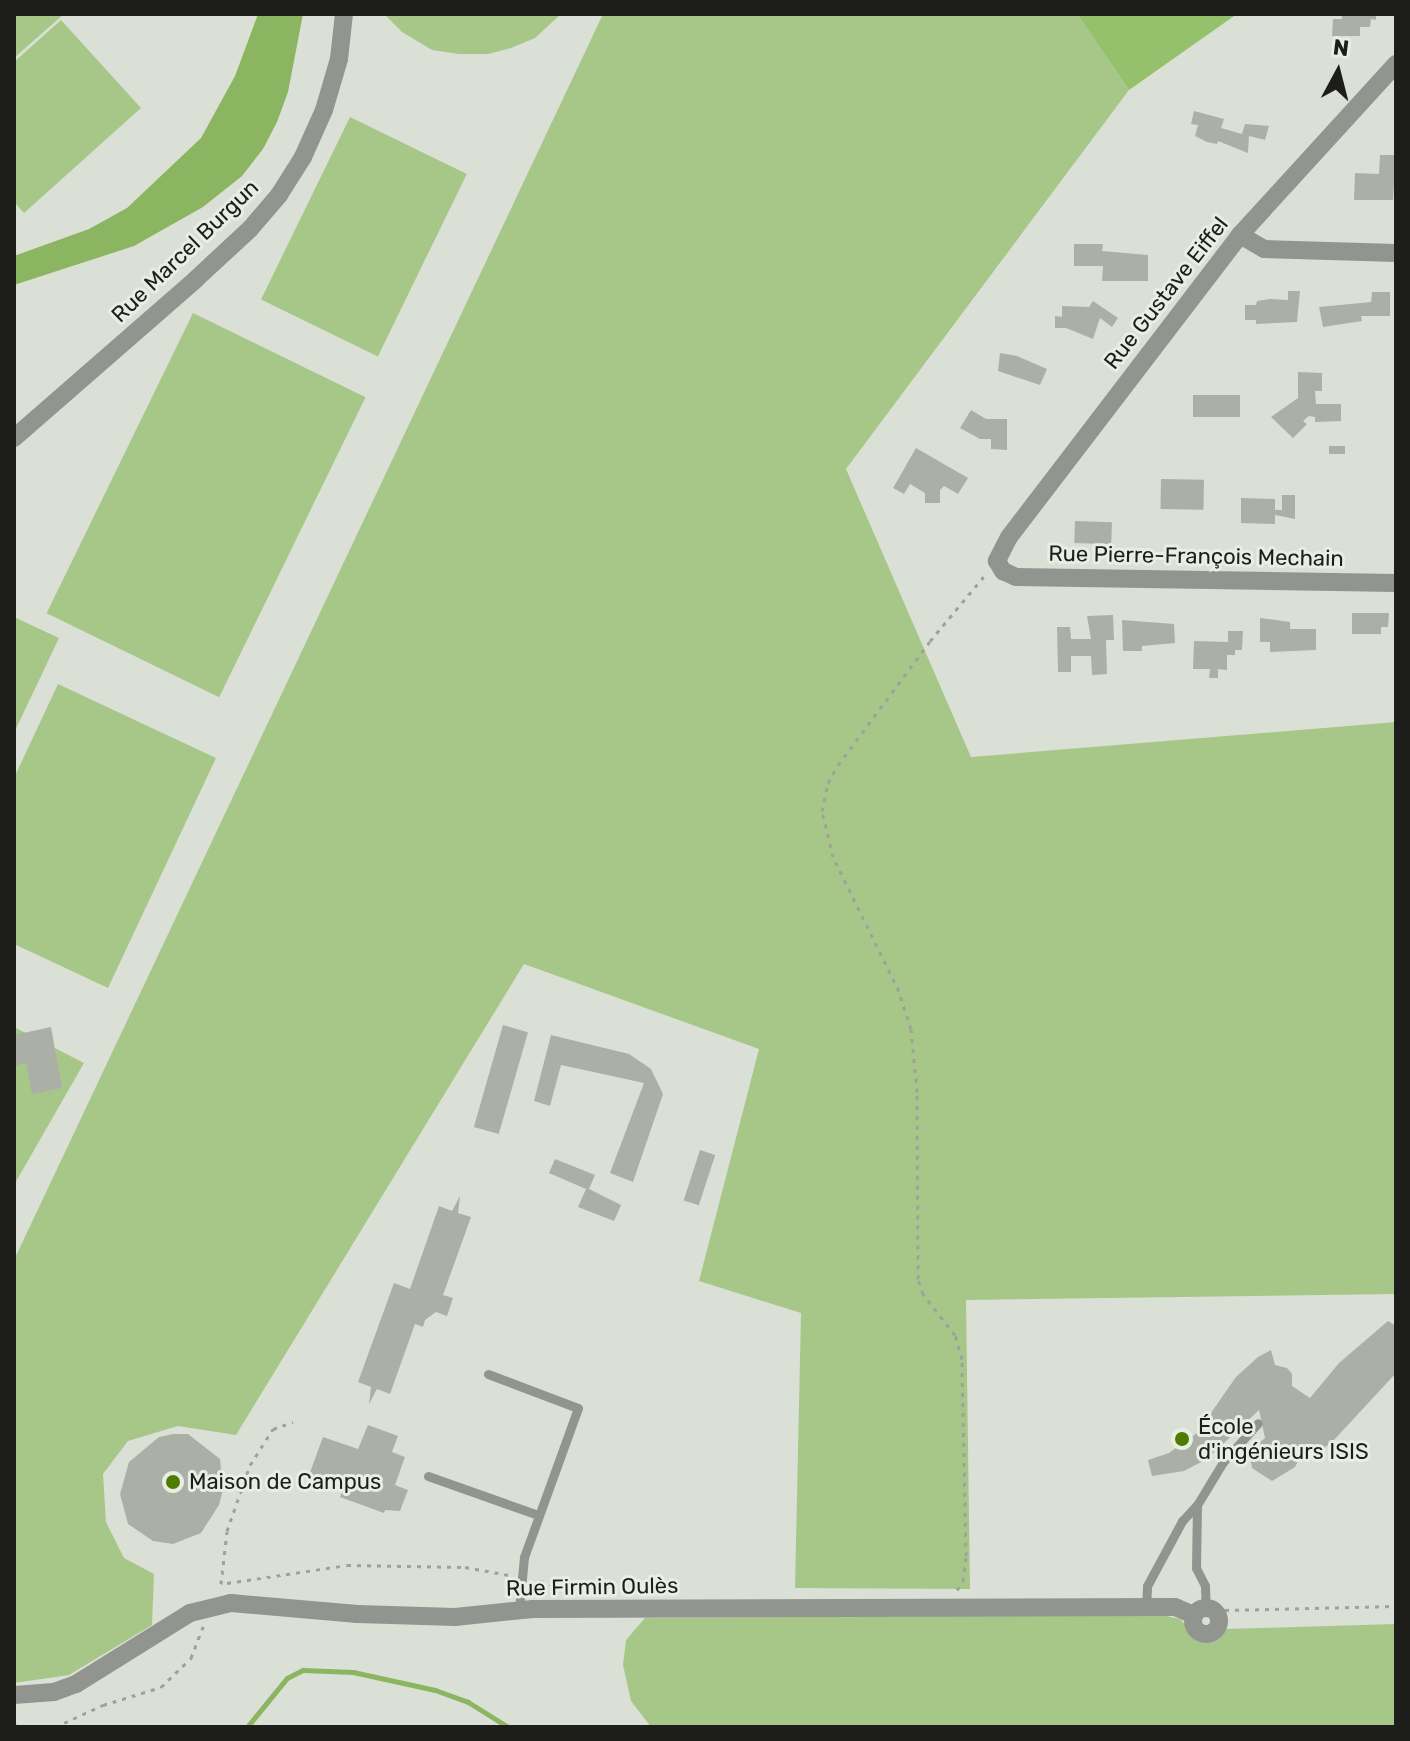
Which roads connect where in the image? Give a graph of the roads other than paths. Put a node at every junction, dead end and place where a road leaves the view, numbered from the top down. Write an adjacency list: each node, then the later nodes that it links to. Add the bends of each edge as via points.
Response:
1 (344, 14): 5 (street, Rue Marcel Burgun, via 339,59 324,110 279,195 207,269)
2 (1396, 64): 3 (street, Rue Gustave Eiffel)
3 (1240, 235): 4 (street, via 1264,249); 6 (street, Rue Gustave Eiffel, via 1009,537 998,554)
4 (1396, 253)
5 (14, 438)
6 (998, 567): 7 (street, Rue Pierre-François Mechain, via 1016,577)
7 (1396, 583)
8 (488, 1374): 12 (lane, via 578,1408)
9 (1258, 1423): 11 (lane, via 1223,1462)
10 (428, 1476): 12 (lane)
11 (1197, 1505): 13 (lane, via 1182,1521 1147,1586); 15 (lane, via 1196,1568 1205,1586)
12 (538, 1515): 14 (lane, via 524,1557)
13 (1146, 1607): 14 (street, Rue Firmin Oulès); 15 (street, Rue Firmin Oulès)
14 (519, 1610): 16 (street, Rue Firmin Oulès, via 455,1617 218,1604 177,1620 76,1684 54,1692)
15 (1206, 1613)
16 (14, 1695)

